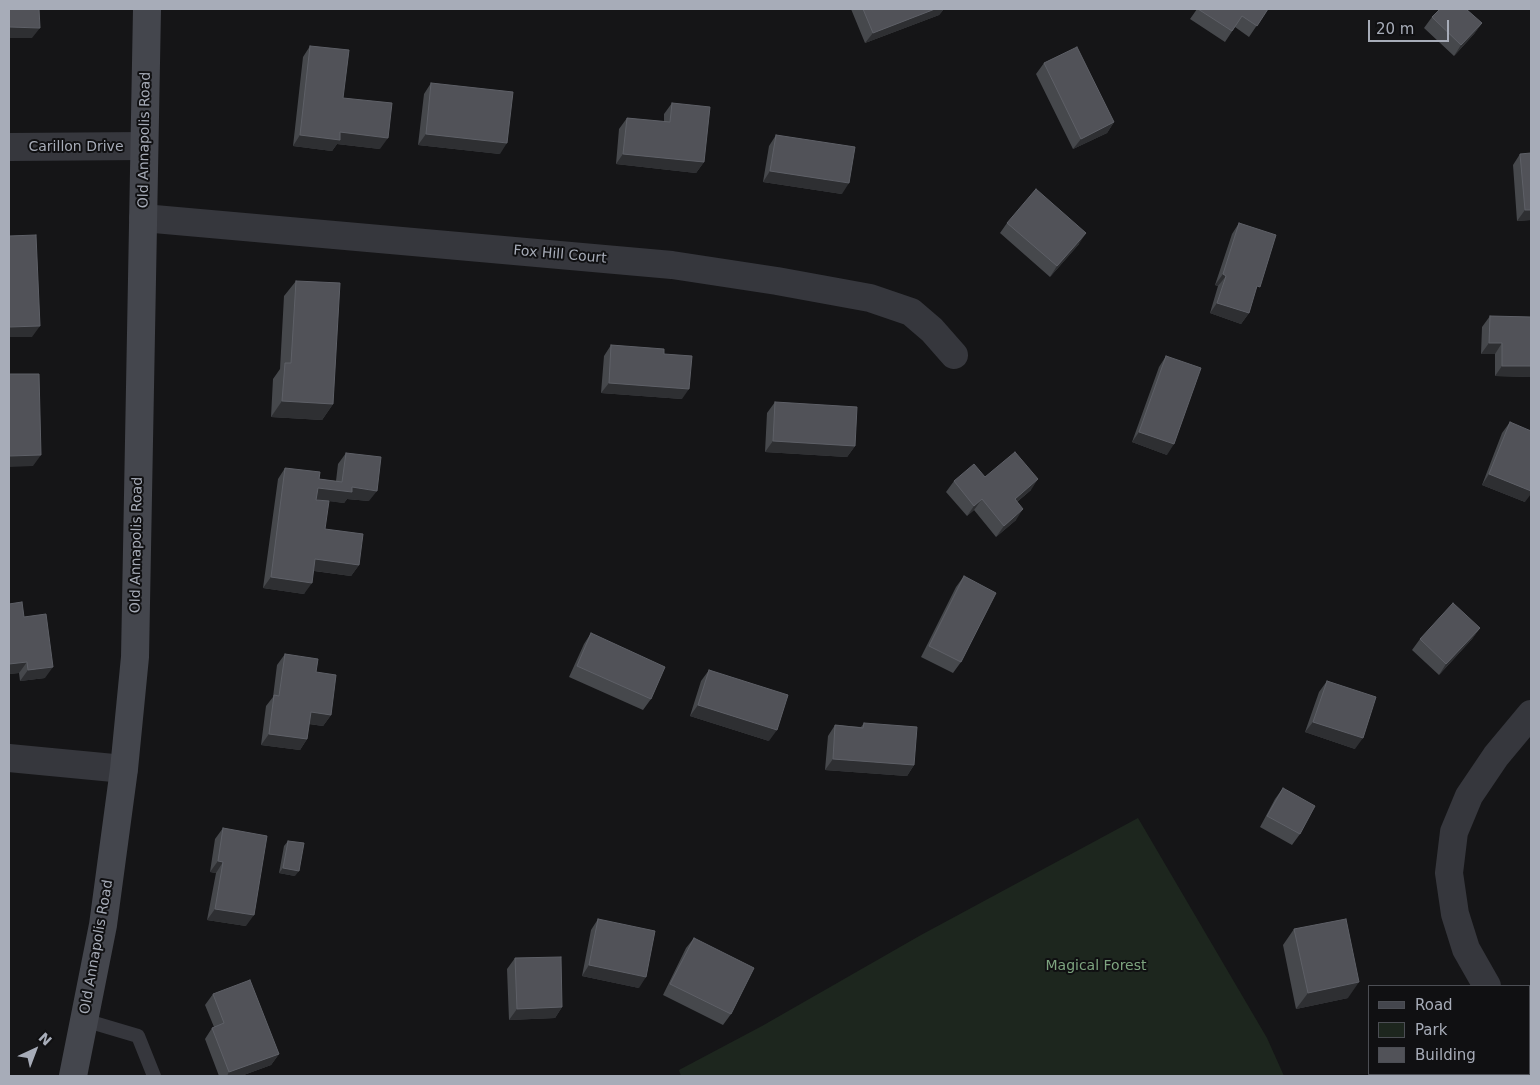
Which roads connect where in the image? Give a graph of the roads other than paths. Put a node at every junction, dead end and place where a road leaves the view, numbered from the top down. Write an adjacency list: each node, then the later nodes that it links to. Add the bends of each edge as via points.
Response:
1 (147, 9): 2 (street, Old Annapolis Road)
2 (144, 146): 3 (street, Carillon Drive); 4 (street, Old Annapolis Road)
3 (9, 147)
4 (143, 218): 5 (street, Fox Hill Court, via 672,265 777,281 870,298 911,312); 8 (street, Old Annapolis Road, via 135,657)
5 (954, 354)
6 (1531, 714): 9 (street, via 1496,756 1469,796 1454,832 1449,872 1455,914 1466,949)
7 (9, 758): 8 (street)
8 (124, 769): 10 (street, Old Annapolis Road, via 103,925)
9 (1486, 985)
10 (84, 1020): 11 (street, Old Annapolis Road); 12 (lane, via 138,1036)
11 (73, 1076)
12 (154, 1076)

